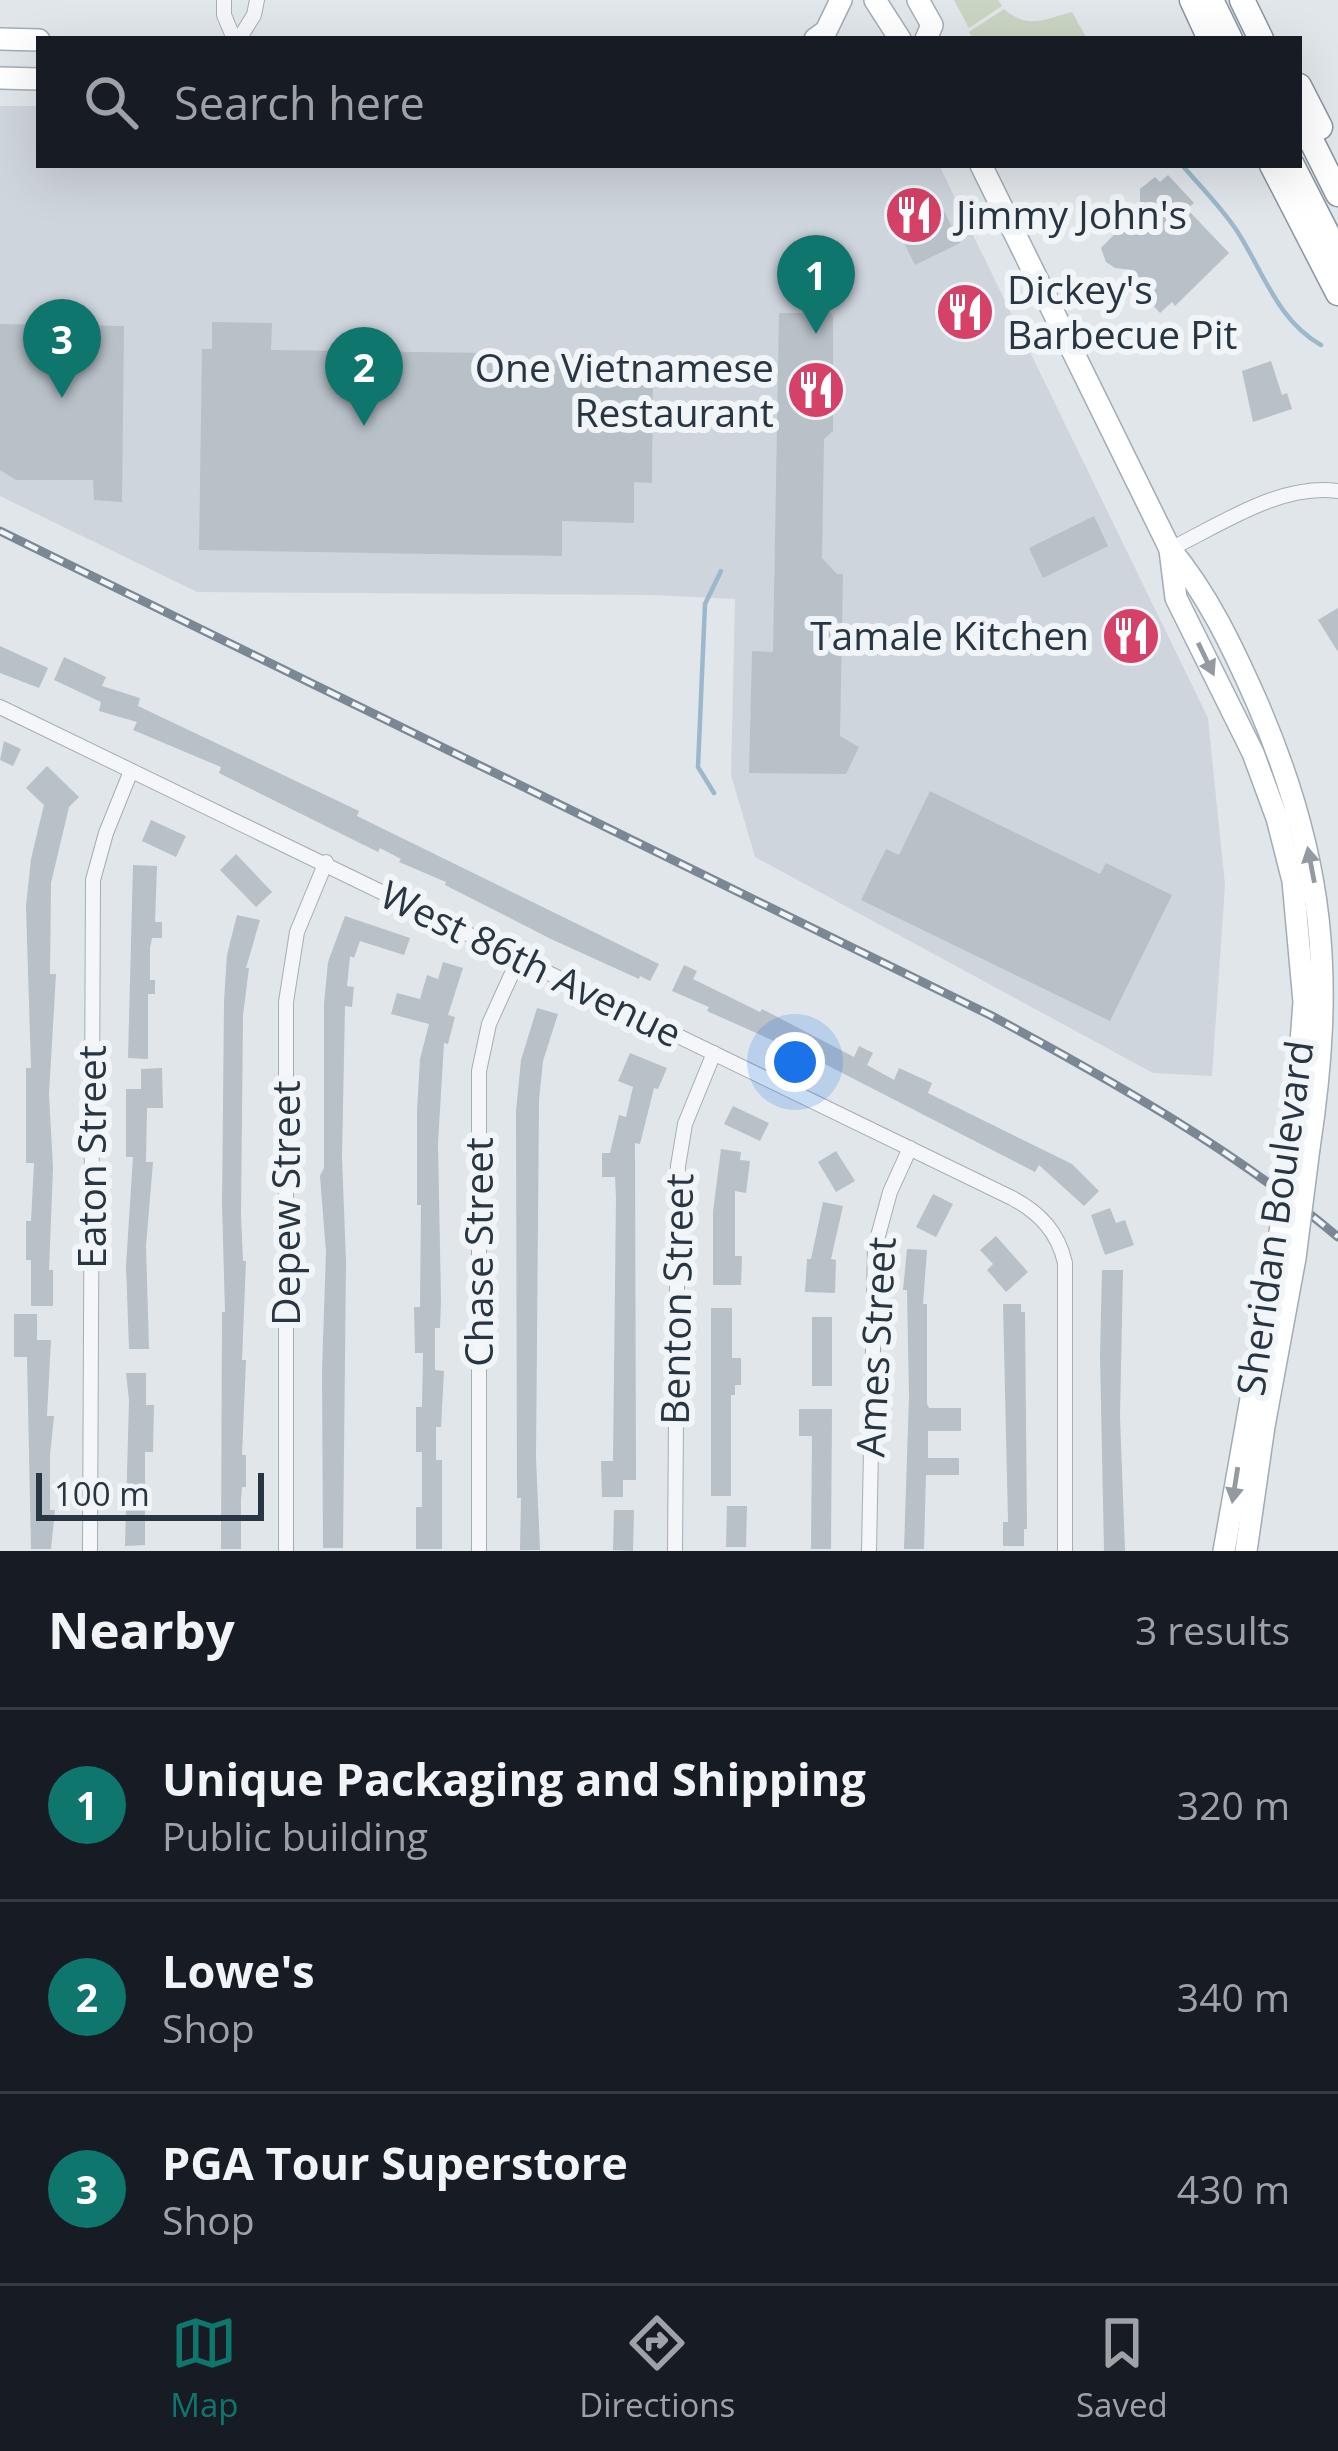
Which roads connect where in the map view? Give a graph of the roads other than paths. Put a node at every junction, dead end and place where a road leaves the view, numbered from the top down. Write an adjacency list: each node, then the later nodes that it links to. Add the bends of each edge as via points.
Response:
1 (224, 0): 10 (street)
2 (257, 0): 11 (street)
3 (841, 0): 12 (main road)
4 (874, 0): 13 (main road)
5 (918, 0): 14 (main road, via 932,25)
6 (1192, 0): 15 (highway)
7 (1211, 0): 16 (highway)
8 (1242, 0): 17 (highway)
9 (1256, 0): 18 (highway)
10 (235, 36)
11 (239, 36)
12 (819, 36)
13 (898, 36)
14 (927, 36)
15 (1209, 36)
16 (1229, 36)
17 (1260, 36)
18 (1273, 36)
19 (0, 39): 20 (main road)
20 (36, 40)
21 (0, 78): 22 (main road)
22 (36, 79)
23 (1302, 92): 25 (highway)
24 (1302, 122): 30 (highway)
25 (1338, 161)
26 (982, 168): 31 (main road, Sheridan Boulevard)
27 (995, 168): 31 (main road)
28 (1274, 168): 33 (highway)
29 (1294, 168): 32 (highway)
30 (1338, 194)
31 (998, 199): 35 (main road, Sheridan Boulevard)
32 (1338, 254)
33 (1338, 293)
34 (1338, 491): 35 (street, via 1284,496)
35 (1170, 549): 42 (main road, Sheridan Boulevard, bridge, via 1202,588 1249,683 1309,854 1324,1018)
36 (0, 706): 37 (street, West 86th Avenue)
37 (131, 771): 38 (street, West 86th Avenue); 43 (street, Eaton Street, via 93,880)
38 (326, 862): 39 (street, West 86th Avenue); 44 (street, Depew Street, via 297,932 286,1003)
39 (518, 960): 40 (street, West 86th Avenue); 45 (street, Chase Street, via 479,1070)
40 (714, 1052): 41 (street, West 86th Avenue); 46 (street, Benton Street, via 686,1124 676,1180)
41 (910, 1148): 47 (street, Ames Street, via 874,1247); 48 (street, West 86th Avenue, via 1027,1205 1063,1253)
42 (1286, 1252): 49 (main road, Sheridan Boulevard, one-way to 49); 50 (main road, Sheridan Boulevard)
43 (90, 1551)
44 (286, 1551)
45 (479, 1551)
46 (675, 1551)
47 (869, 1551)
48 (1065, 1551)
49 (1224, 1551)
50 (1246, 1551)

